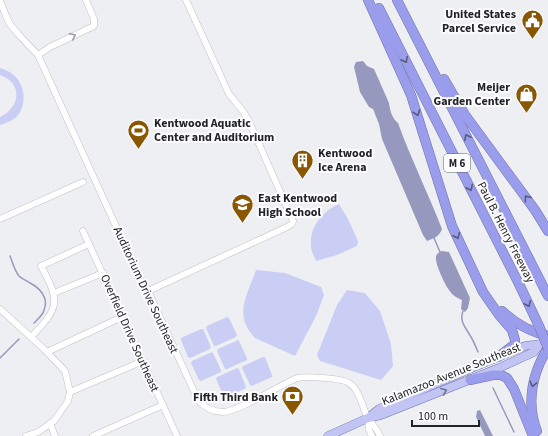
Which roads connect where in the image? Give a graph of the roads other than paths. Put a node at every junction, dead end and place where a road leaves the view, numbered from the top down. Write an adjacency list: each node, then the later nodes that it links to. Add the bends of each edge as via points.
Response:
1 (86, 0): 8 (street, one-way to 1, via 94,26 94,19)
2 (186, 0): 16 (street, via 229,94 248,119 293,220 288,227)
3 (368, 0): 14 (highway, one-way to 14, via 411,95 452,226)
4 (374, 0): 24 (highway, Paul B. Henry Freeway / M 6, one-way to 24, bridge, via 513,272 539,326)
5 (398, 0): 18 (highway, Paul B. Henry Freeway / M 6, one-way to 5)
6 (402, 0): 12 (highway, one-way to 6, via 536,210 465,115)
7 (0, 1): 8 (street, Auditorium Drive Southeast, via 9,23)
8 (38, 55): 16 (street, Auditorium Drive Southeast, via 140,279)
9 (83, 182): 10 (street)
10 (0, 219)
11 (83, 231): 13 (street, Overfield Drive Southeast)
12 (548, 231)
13 (89, 244): 15 (street, Overfield Drive Southeast); 17 (street, via 41,266)
14 (473, 270): 21 (highway, via 491,299 511,320); 26 (highway, via 485,295 512,330 515,340 515,344)
15 (103, 273): 17 (street); 20 (street, Overfield Drive Southeast)
16 (148, 291): 31 (street, Auditorium Drive Southeast, via 193,391 198,400 207,407 223,412 233,410 294,379 304,377 343,380 349,383 356,391)
17 (54, 293): 22 (street, via 52,313)
18 (548, 296)
19 (0, 309): 22 (street)
20 (122, 317): 25 (street); 27 (street, Overfield Drive Southeast)
21 (548, 336)
22 (31, 337): 25 (street)
23 (548, 341): 24 (main road, Kalamazoo Avenue Southeast)
24 (545, 347): 26 (main road, Kalamazoo Avenue Southeast, via 530,344); 28 (main road, Kalamazoo Avenue Southeast); 41 (highway, one-way to 41, via 531,392 532,415)
25 (47, 352): 29 (street, via 65,372)
26 (498, 357): 31 (main road, Kalamazoo Avenue Southeast, via 379,409)
27 (143, 361): 29 (street); 30 (street, Overfield Drive Southeast)
28 (470, 380): 31 (main road, Kalamazoo Avenue Southeast, one-way to 28); 40 (highway, via 493,374 507,378)
29 (70, 392): 32 (street, via 68,401)
30 (163, 405): 35 (street); 36 (street, Overfield Drive Southeast)
31 (368, 418): 37 (main road, Kalamazoo Avenue Southeast); 38 (street); 39 (street)
32 (50, 423): 33 (street, via 38,432); 34 (street)
33 (26, 436)
34 (55, 436)
35 (93, 436)
36 (177, 436)
37 (328, 436)
38 (372, 436)
39 (380, 436)
40 (533, 436)
41 (539, 436)

